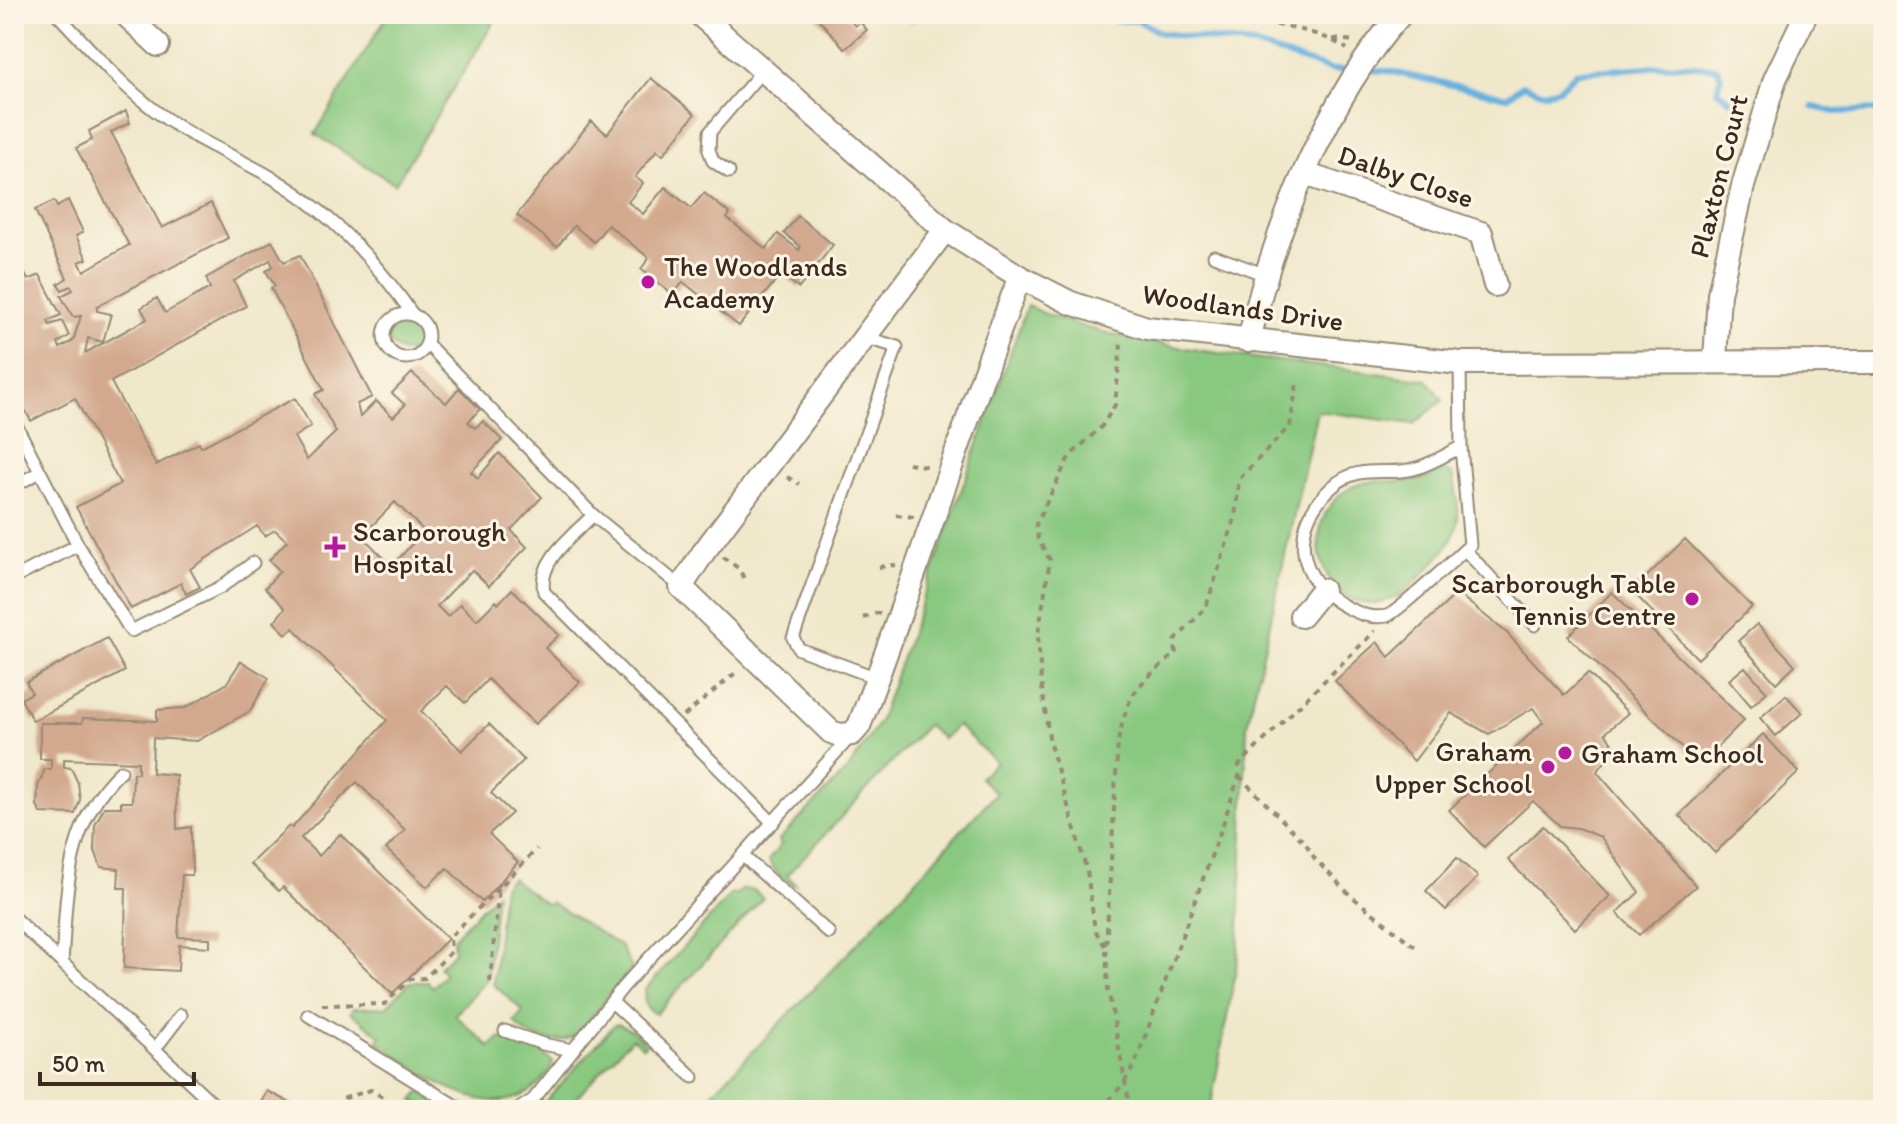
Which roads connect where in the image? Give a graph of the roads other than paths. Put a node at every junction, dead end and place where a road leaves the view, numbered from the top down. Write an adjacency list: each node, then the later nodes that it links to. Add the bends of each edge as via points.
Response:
1 (57, 14): 15 (lane, via 147,105 315,206 365,251)
2 (125, 14): 6 (street)
3 (699, 14): 7 (street, Woodlands Drive)
4 (1401, 14): 9 (street, via 1330,117)
5 (1806, 14): 19 (street, Plaxton Court, via 1775,79 1743,186 1719,294)
6 (158, 45)
7 (763, 70): 8 (lane, via 710,132 713,161); 10 (street, Woodlands Drive)
8 (729, 172)
9 (1305, 174): 12 (street); 14 (street, Dalby Close, via 1481,233)
10 (945, 230): 13 (street, Woodlands Drive); 16 (street)
11 (1214, 256): 12 (lane)
12 (1266, 275): 17 (street)
13 (1020, 277): 17 (street, Woodlands Drive, via 1071,303 1147,328); 35 (street)
14 (1495, 285)
15 (413, 315): 18 (lane, via 427,329); 18 (lane, via 390,320 386,347 402,359 414,357)
16 (864, 337): 31 (street); 35 (lane, via 897,347 793,638 799,649)
17 (1249, 341): 21 (street, Woodlands Drive)
18 (427, 344): 26 (lane)
19 (1715, 360): 20 (street, Woodlands Drive); 21 (street, Woodlands Drive)
20 (1883, 362)
21 (1460, 363): 23 (lane)
22 (14, 421): 24 (lane)
23 (1461, 447): 28 (lane, via 1470,545); 32 (lane, via 1415,469 1371,470 1347,476 1329,489 1311,511 1302,540 1307,571)
24 (40, 472): 25 (lane); 27 (lane)
25 (14, 486)
26 (593, 515): 31 (lane); 38 (lane, via 551,560 542,578 544,592)
27 (78, 545): 29 (lane, via 131,631 221,587); 30 (lane)
28 (1465, 550): 32 (lane, via 1390,615 1363,616); 34 (lane)
29 (253, 563)
30 (14, 578)
31 (681, 587): 36 (street, via 831,732)
32 (1322, 590): 33 (street)
33 (1301, 616)
34 (1535, 625)
35 (877, 678): 36 (street)
36 (852, 734): 38 (lane)
37 (121, 771): 42 (lane, via 102,789 69,865)
38 (773, 823): 39 (lane)
39 (743, 856): 41 (lane); 43 (lane)
40 (14, 918): 42 (lane)
41 (829, 933)
42 (62, 963): 47 (lane)
43 (612, 1002): 48 (lane); 49 (lane)
44 (312, 1010): 51 (lane)
45 (181, 1015): 47 (lane)
46 (505, 1031): 48 (lane)
47 (155, 1049): 50 (lane)
48 (572, 1050): 52 (lane, via 533,1100)
49 (693, 1077)
50 (220, 1110)
51 (462, 1110)
52 (517, 1110)

